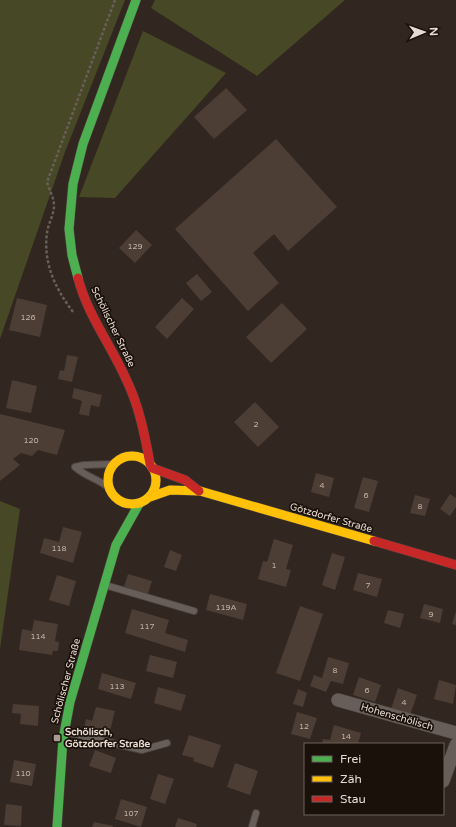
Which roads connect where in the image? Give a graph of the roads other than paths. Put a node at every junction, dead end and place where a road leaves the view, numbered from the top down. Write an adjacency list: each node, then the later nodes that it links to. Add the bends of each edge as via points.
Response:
1 (136, 0): 2 (street, Schölischer Straße, via 83,144 69,211 70,244 75,269 86,299 127,380)
2 (140, 425): 3 (street); 6 (street, Schölischer Straße)
3 (135, 435)
4 (128, 448): 5 (street)
5 (116, 462): 6 (street, via 134,456); 8 (street, via 108,475); 8 (lane, via 75,467 102,483)
6 (151, 466): 7 (street, Götzdorfer Straße, via 185,480); 9 (street, via 156,482)
7 (200, 491): 9 (street, Götzdorfer Straße, via 170,490); 14 (street, Götzdorfer Straße)
8 (111, 492): 10 (street, via 125,504); 11 (street)
9 (150, 496): 10 (street)
10 (139, 504): 13 (street, Schölischer Straße)
11 (117, 512)
12 (115, 529): 13 (street, Schölischer Straße)
13 (116, 545): 15 (street, Schölischer Straße)
14 (456, 565)
15 (104, 585): 16 (lane); 18 (street, Schölischer Straße, via 70,702)
16 (194, 611)
17 (338, 700): 19 (street, Hohenschölisch)
18 (64, 732): 20 (lane, via 142,750); 24 (street, Schölischer Straße)
19 (456, 733)
20 (167, 742)
21 (456, 745): 22 (street)
22 (444, 778)
23 (256, 813): 25 (lane)
24 (57, 827)
25 (252, 827)

